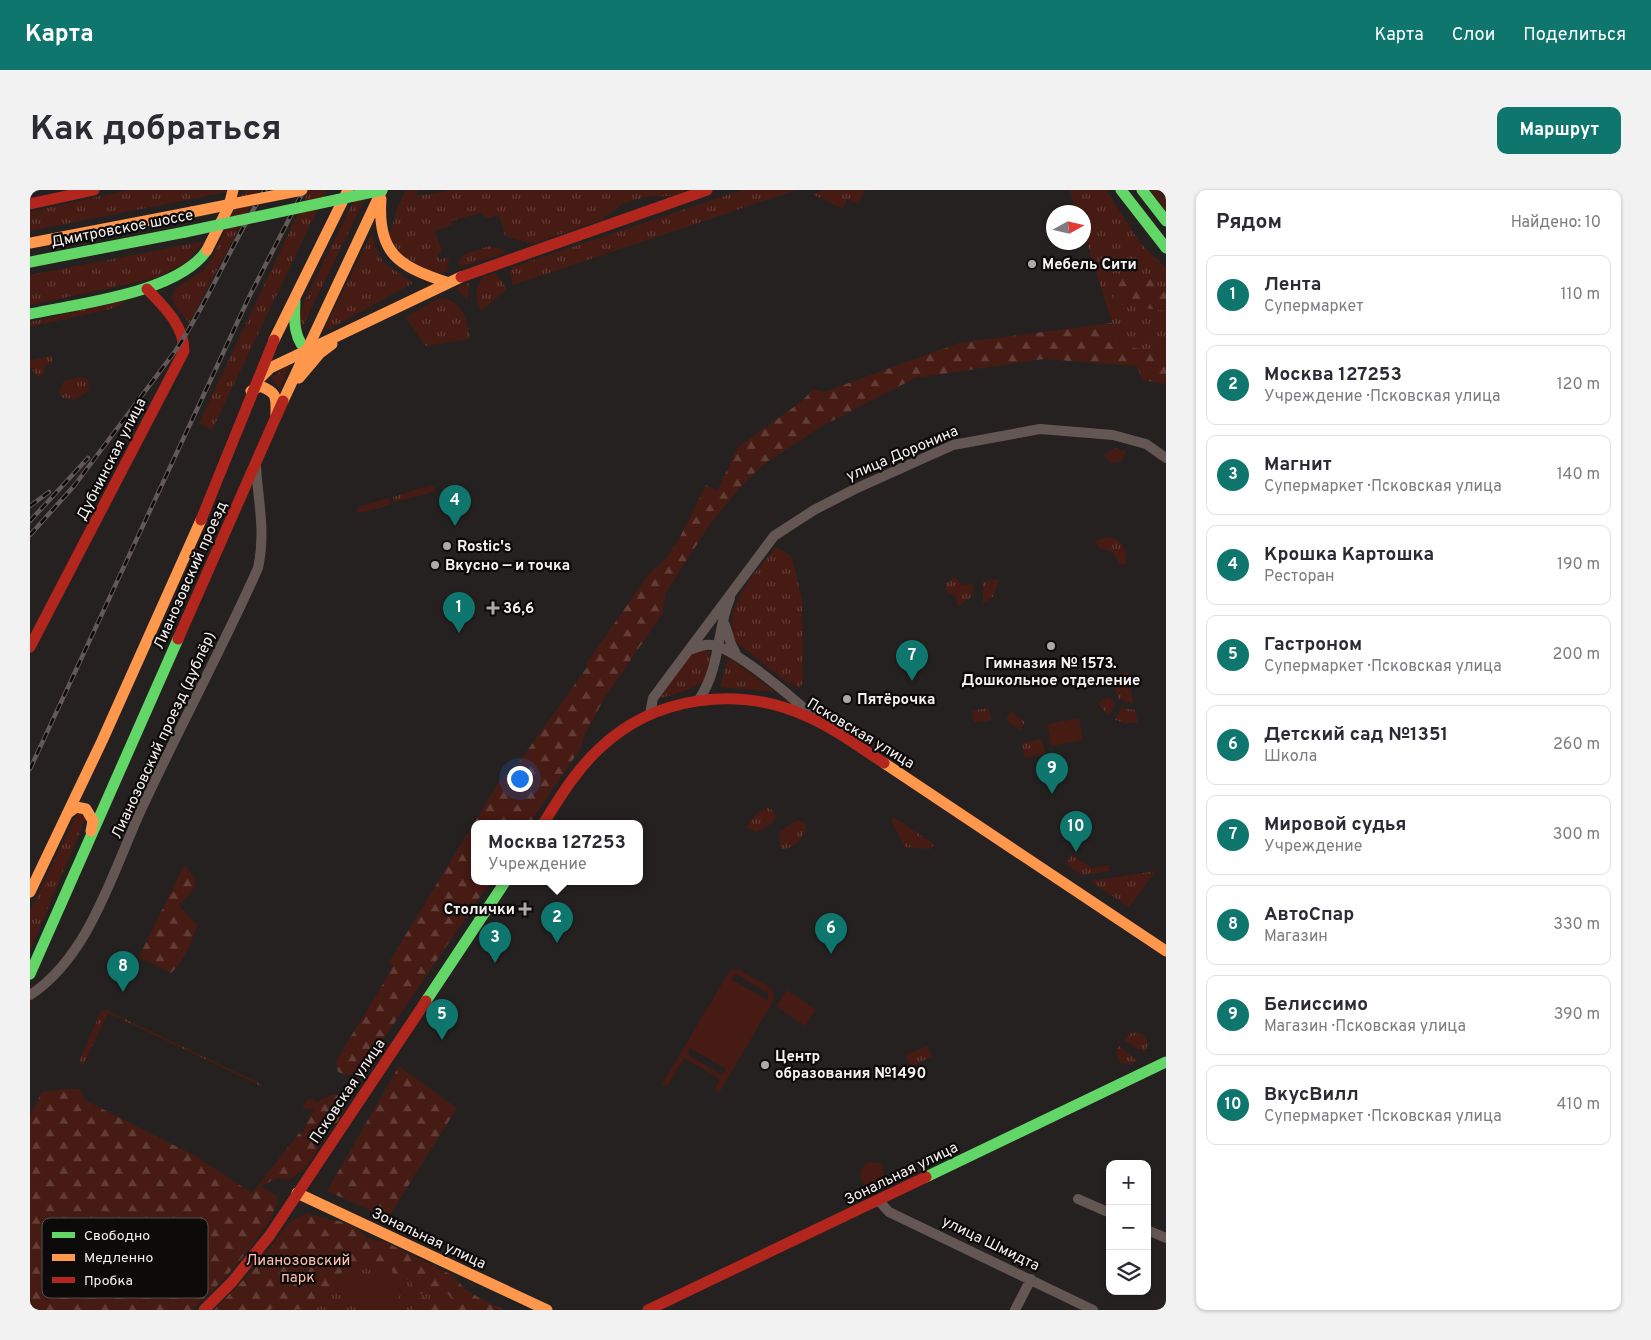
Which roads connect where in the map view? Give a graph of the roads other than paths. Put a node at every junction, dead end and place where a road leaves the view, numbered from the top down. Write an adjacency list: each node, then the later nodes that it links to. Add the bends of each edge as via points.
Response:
1 (94, 190): 11 (main road)
2 (233, 190): 19 (main road, via 229,206 199,260 172,280)
3 (302, 190): 12 (main road, Дмитровское шоссе, bridge)
4 (348, 190): 20 (main road, Лианозовский проезд)
5 (382, 190): 17 (main road, Дмитровское шоссе, bridge); 18 (main road, via 381,228 392,256 409,269); 23 (main road, Лианозовский проезд)
6 (692, 190): 10 (main road)
7 (707, 190): 10 (main road)
8 (1121, 190): 16 (main road)
9 (1142, 190): 13 (main road)
10 (675, 203): 18 (main road)
11 (30, 204)
12 (194, 208): 14 (main road); 15 (main road, Дмитровское шоссе)
13 (1166, 221)
14 (30, 237)
15 (30, 243)
16 (1166, 248)
17 (30, 262)
18 (446, 282): 22 (main road)
19 (146, 289): 21 (main road); 32 (main road, Дубнинская улица, via 178,326 184,351)
20 (296, 297): 23 (main road, via 295,322); 25 (main road, Лианозовский проезд)
21 (30, 314)
22 (343, 335): 23 (main road); 24 (main road)
23 (305, 350): 24 (main road, via 309,354); 25 (main road, via 270,368); 26 (main road, Лианозовский проезд)
24 (320, 353): 26 (main road)
25 (252, 389): 27 (main road, via 260,386 272,391 277,406); 39 (main road, Лианозовский проезд, via 219,479)
26 (289, 390): 27 (main road, Лианозовский проезд)
27 (275, 421): 29 (main road, Лианозовский проезд)
28 (1166, 458): 30 (street, улица Доронина, via 1134,440 1084,431 1040,430 953,445 855,489 774,536)
29 (256, 464): 41 (main road, Лианозовский проезд); 46 (street, Лианозовский проезд (дублёр), via 263,528 258,568 141,810 96,912 66,963)
30 (734, 588): 31 (street); 34 (street, улица Доронина)
31 (725, 617): 33 (street); 35 (street, via 727,635)
32 (30, 647)
33 (720, 647): 34 (street, via 701,645); 35 (street); 36 (street)
34 (689, 650): 37 (street, улица Доронина, via 653,698)
35 (737, 656): 38 (street, via 785,691)
36 (700, 698): 37 (main road, Псковская улица); 38 (main road, Псковская улица, via 768,703)
37 (650, 714): 40 (main road, Псковская улица, via 611,737 598,750)
38 (815, 719): 44 (main road, Псковская улица)
39 (67, 814): 41 (main road, via 76,807 86,809 92,820); 43 (main road, Лианозовский проезд)
40 (546, 820)
41 (91, 832): 45 (main road, Лианозовский проезд)
42 (503, 885): 48 (main road, Псковская улица)
43 (30, 892)
44 (1166, 951)
45 (30, 974)
46 (30, 995)
47 (1166, 1062): 50 (main road, Зональная улица)
48 (297, 1193): 55 (main road, Псковская улица, via 270,1235 232,1282); 56 (main road, Зональная улица)
49 (1078, 1198): 51 (street)
50 (879, 1201): 54 (street, улица Шмидта, via 889,1212); 57 (main road, Зональная улица)
51 (1106, 1211)
52 (1151, 1232): 53 (street)
53 (1166, 1238)
54 (1031, 1279): 58 (street); 59 (street, улица Шмидта)
55 (204, 1310)
56 (547, 1310)
57 (648, 1310)
58 (1015, 1310)
59 (1093, 1310)

